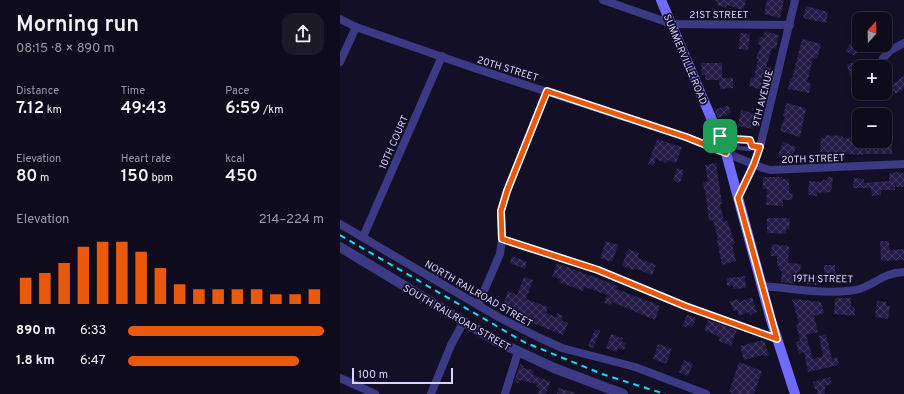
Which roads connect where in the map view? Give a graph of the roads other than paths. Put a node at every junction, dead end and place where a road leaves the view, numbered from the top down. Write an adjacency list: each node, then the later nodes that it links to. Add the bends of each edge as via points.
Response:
1 (603, 0): 5 (street, 21ST STREET)
2 (661, 0): 5 (main road, SUMMERVILLE ROAD)
3 (795, 0): 6 (street, 9TH AVENUE)
4 (340, 19): 7 (street, 20TH STREET)
5 (672, 24): 6 (street, 21ST STREET); 13 (main road, SUMMERVILLE ROAD, via 684,59)
6 (790, 25): 15 (street, 9TH AVENUE)
7 (356, 27): 9 (street, 20TH STREET); 11 (street)
8 (904, 43): 10 (street)
9 (442, 56): 12 (street, 20TH STREET); 21 (street, 10TH COURT)
10 (883, 58)
11 (340, 62)
12 (547, 91): 16 (street, 20TH STREET, via 686,137); 22 (street, via 503,204)
13 (720, 136): 14 (lane, via 731,133); 16 (main road, SUMMERVILLE ROAD)
14 (734, 139): 15 (lane, via 750,140); 15 (lane, via 738,148 750,149)
15 (756, 146): 17 (street, 9TH AVENUE)
16 (726, 153): 17 (street, 20TH STREET); 19 (main road, SUMMERVILLE ROAD)
17 (754, 164): 18 (street, 20TH STREET, via 770,170); 19 (street, 9TH AVENUE)
18 (904, 164)
19 (738, 198): 25 (main road, SUMMERVILLE ROAD)
20 (340, 224): 21 (street, NORTH RAILROAD STREET)
21 (363, 237): 26 (street, NORTH RAILROAD STREET)
22 (502, 239): 26 (street, via 500,254); 28 (street, via 598,270 685,306)
23 (340, 247): 27 (street, SOUTH RAILROAD STREET)
24 (904, 272): 25 (street, 19TH STREET, via 885,275 864,287 849,291)
25 (762, 286): 28 (main road, SUMMERVILLE ROAD)
26 (478, 305): 36 (street, NORTH RAILROAD STREET, via 506,322 562,348 635,367)
27 (463, 322): 29 (street, SOUTH RAILROAD STREET); 33 (street)
28 (777, 339): 31 (main road, SUMMERVILLE ROAD)
29 (518, 352): 34 (street); 35 (street, SOUTH RAILROAD STREET)
30 (340, 378): 32 (street)
31 (793, 393)
32 (375, 394)
33 (431, 394)
34 (505, 394)
35 (623, 394)
36 (706, 394)

